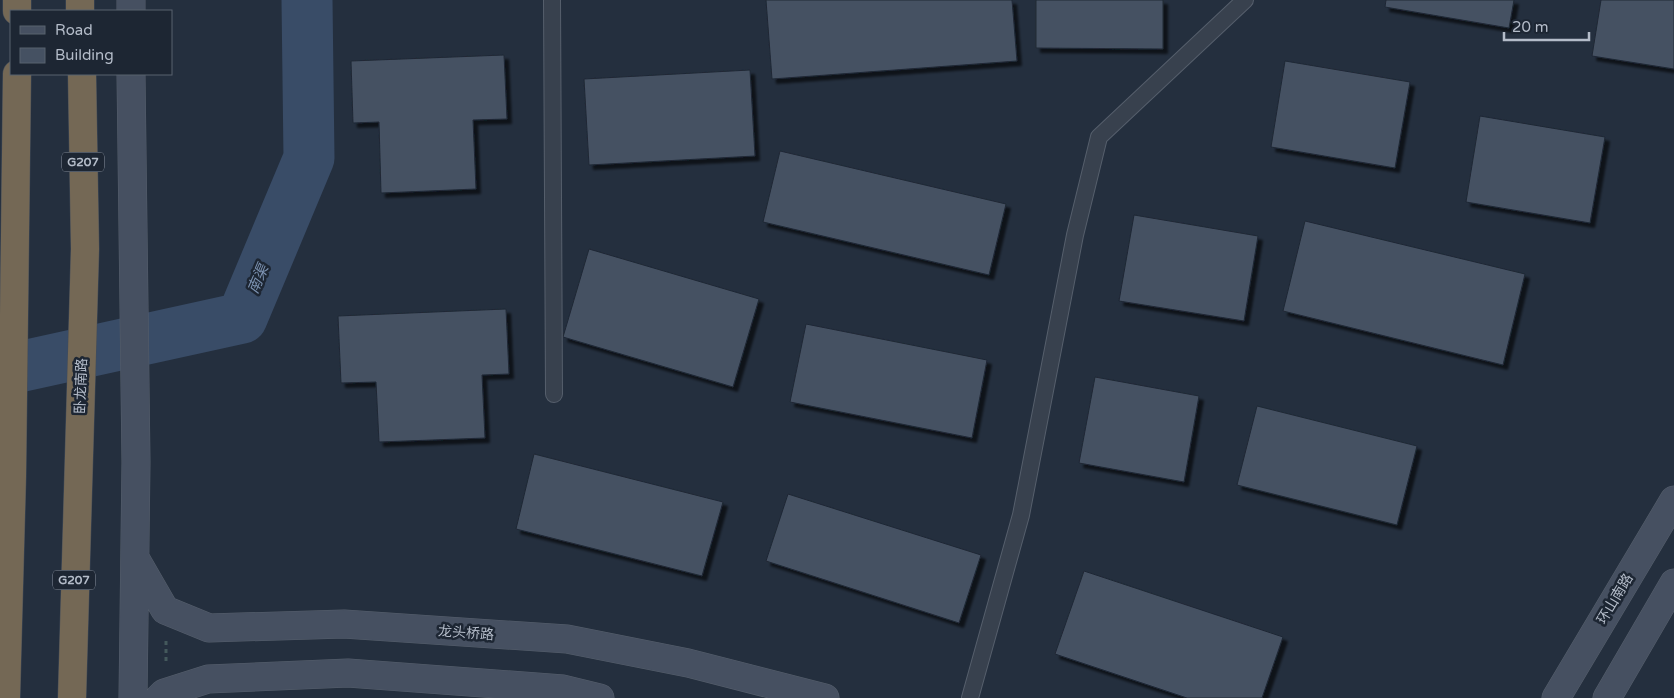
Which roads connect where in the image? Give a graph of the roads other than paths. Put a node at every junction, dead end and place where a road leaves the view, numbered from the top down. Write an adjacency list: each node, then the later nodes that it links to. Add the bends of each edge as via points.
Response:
1 (552, 0): 6 (lane)
2 (1245, 0): 16 (lane, via 1099,137 1075,235 1021,515)
3 (17, 75): 10 (highway)
4 (82, 75): 11 (highway, 卧龙南路 / G207, via 85,249)
5 (131, 75): 8 (main road)
6 (554, 394)
7 (1674, 500): 17 (main road, 环山南路)
8 (135, 558): 12 (main road); 15 (main road, 龙头桥路, via 165,610 209,628 344,624 567,639 688,663)
9 (1674, 583): 18 (main road)
10 (6, 698)
11 (72, 698)
12 (134, 698)
13 (159, 698): 14 (main road, via 164,693 208,679 348,673 563,689)
14 (600, 698)
15 (825, 698)
16 (970, 698)
17 (1556, 698)
18 (1607, 698)

